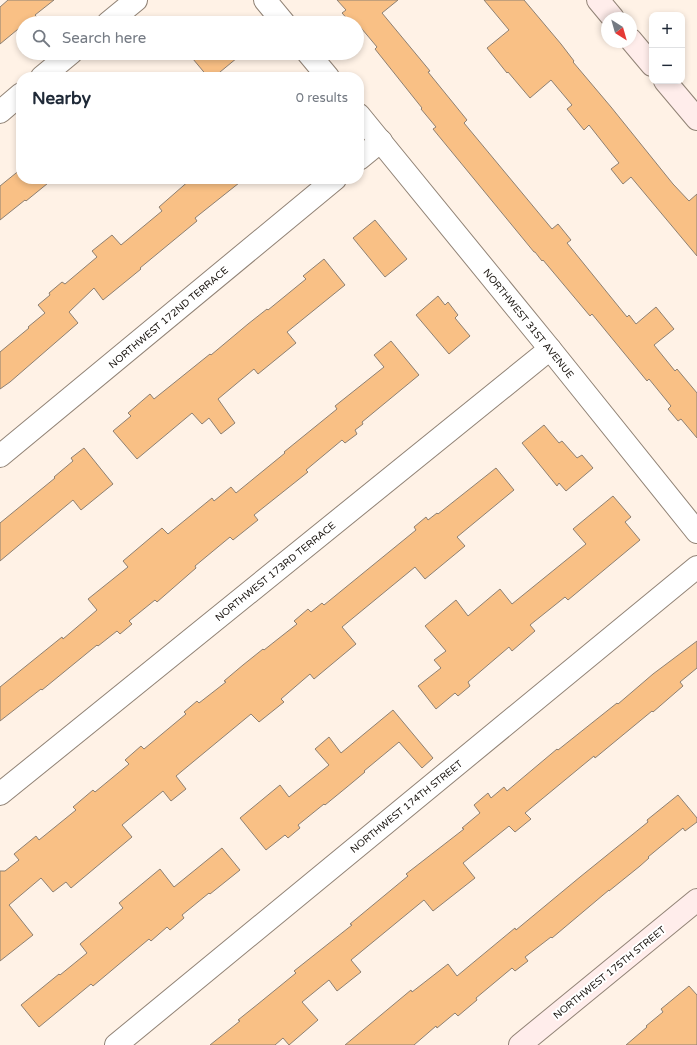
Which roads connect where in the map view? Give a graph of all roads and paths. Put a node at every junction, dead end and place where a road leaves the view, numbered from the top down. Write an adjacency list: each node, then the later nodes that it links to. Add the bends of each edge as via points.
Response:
1 (136, 0): 5 (street)
2 (265, 0): 6 (street)
3 (598, 0): 4 (street)
4 (608, 12)
5 (117, 16)
6 (278, 16)
7 (637, 47): 10 (street)
8 (63, 60): 11 (street)
9 (314, 60): 12 (street)
10 (649, 61)
11 (48, 72)
12 (324, 72)
13 (668, 84): 16 (street)
14 (16, 98): 15 (street)
15 (0, 112)
16 (697, 119)
17 (364, 121): 18 (street, NORTHWEST 31ST AVENUE)
18 (380, 141): 19 (street); 21 (street, NORTHWEST 31ST AVENUE)
19 (364, 155)
20 (329, 184): 22 (street, NORTHWEST 172ND TERRACE)
21 (550, 349): 23 (street, NORTHWEST 31ST AVENUE); 25 (street, NORTHWEST 173RD TERRACE)
22 (0, 456)
23 (697, 532)
24 (697, 567): 27 (street, NORTHWEST 174TH STREET)
25 (0, 794)
26 (697, 900): 28 (street, NORTHWEST 175TH STREET)
27 (116, 1045)
28 (520, 1045)

